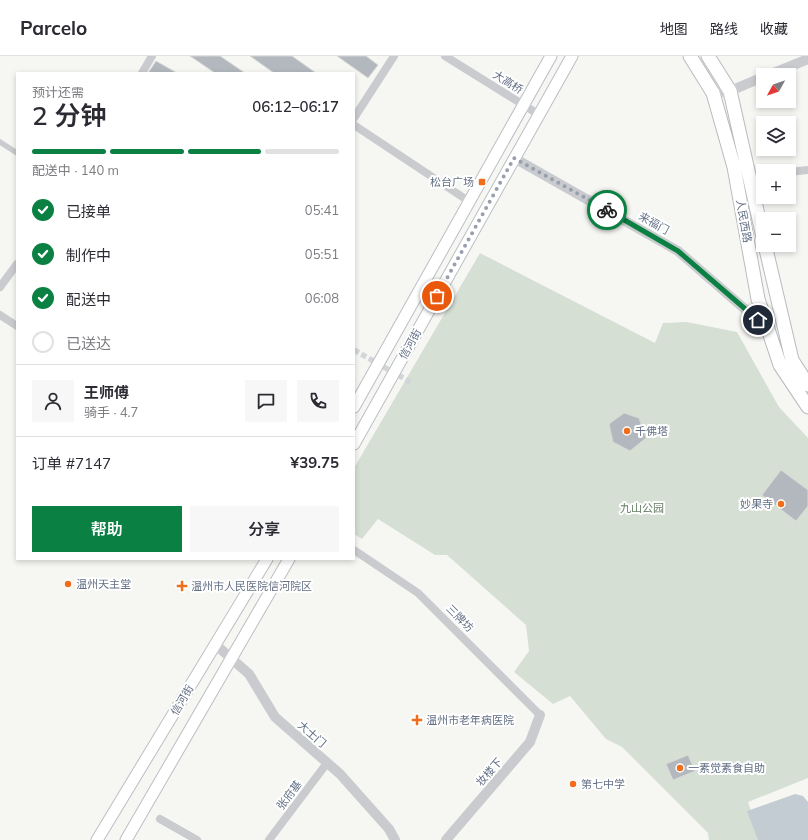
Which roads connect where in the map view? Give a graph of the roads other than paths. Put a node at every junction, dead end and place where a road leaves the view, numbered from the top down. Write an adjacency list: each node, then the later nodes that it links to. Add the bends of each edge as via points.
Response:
1 (152, 56): 10 (street)
2 (394, 56): 16 (street)
3 (445, 56): 14 (street, 大高桥)
4 (551, 56): 14 (main road, 信河街)
5 (572, 56): 15 (main road, 信河街)
6 (690, 56): 13 (highway, 人民西路)
7 (708, 56): 12 (highway, 人民西路)
8 (808, 59): 9 (street)
9 (786, 68)
10 (143, 72)
11 (756, 80): 12 (street)
12 (730, 91): 13 (street); 24 (highway, 人民西路)
13 (713, 93): 32 (highway, 人民西路, via 734,167 758,300)
14 (524, 105): 15 (street, 大高桥); 25 (main road, 信河街)
15 (538, 114): 20 (main road, 信河街)
16 (355, 116)
17 (355, 125): 25 (street)
18 (0, 142): 19 (street)
19 (16, 152)
20 (514, 158): 32 (street, 来福门, via 678,251); 36 (main road, 信河街)
21 (808, 170): 22 (street)
22 (796, 171)
23 (756, 176): 24 (street)
24 (749, 177): 26 (highway, 人民西路)
25 (470, 202): 34 (main road, 信河街)
26 (757, 212)
27 (767, 252): 33 (highway, 人民西路, via 792,360)
28 (16, 265): 29 (street)
29 (0, 287)
30 (0, 315): 31 (street)
31 (16, 325)
32 (768, 329): 35 (highway, 人民西路, via 780,365)
33 (808, 385)
34 (355, 405)
35 (808, 407)
36 (355, 442)
37 (355, 551): 42 (street, 三牌坊, via 418,593)
38 (265, 560): 40 (main road, 信河街)
39 (288, 560): 41 (main road, 信河街)
40 (216, 645): 41 (street, 大士门); 45 (main road, 信河街)
41 (232, 659): 43 (street, 大士门, via 249,674 275,717); 46 (main road, 信河街)
42 (540, 715): 50 (street, 妆楼下, via 530,742)
43 (327, 763): 48 (street, 张府基); 49 (street, 大士门, via 340,774)
44 (160, 819): 47 (street)
45 (97, 840)
46 (126, 840)
47 (197, 840)
48 (269, 840)
49 (395, 840)
50 (446, 840)

